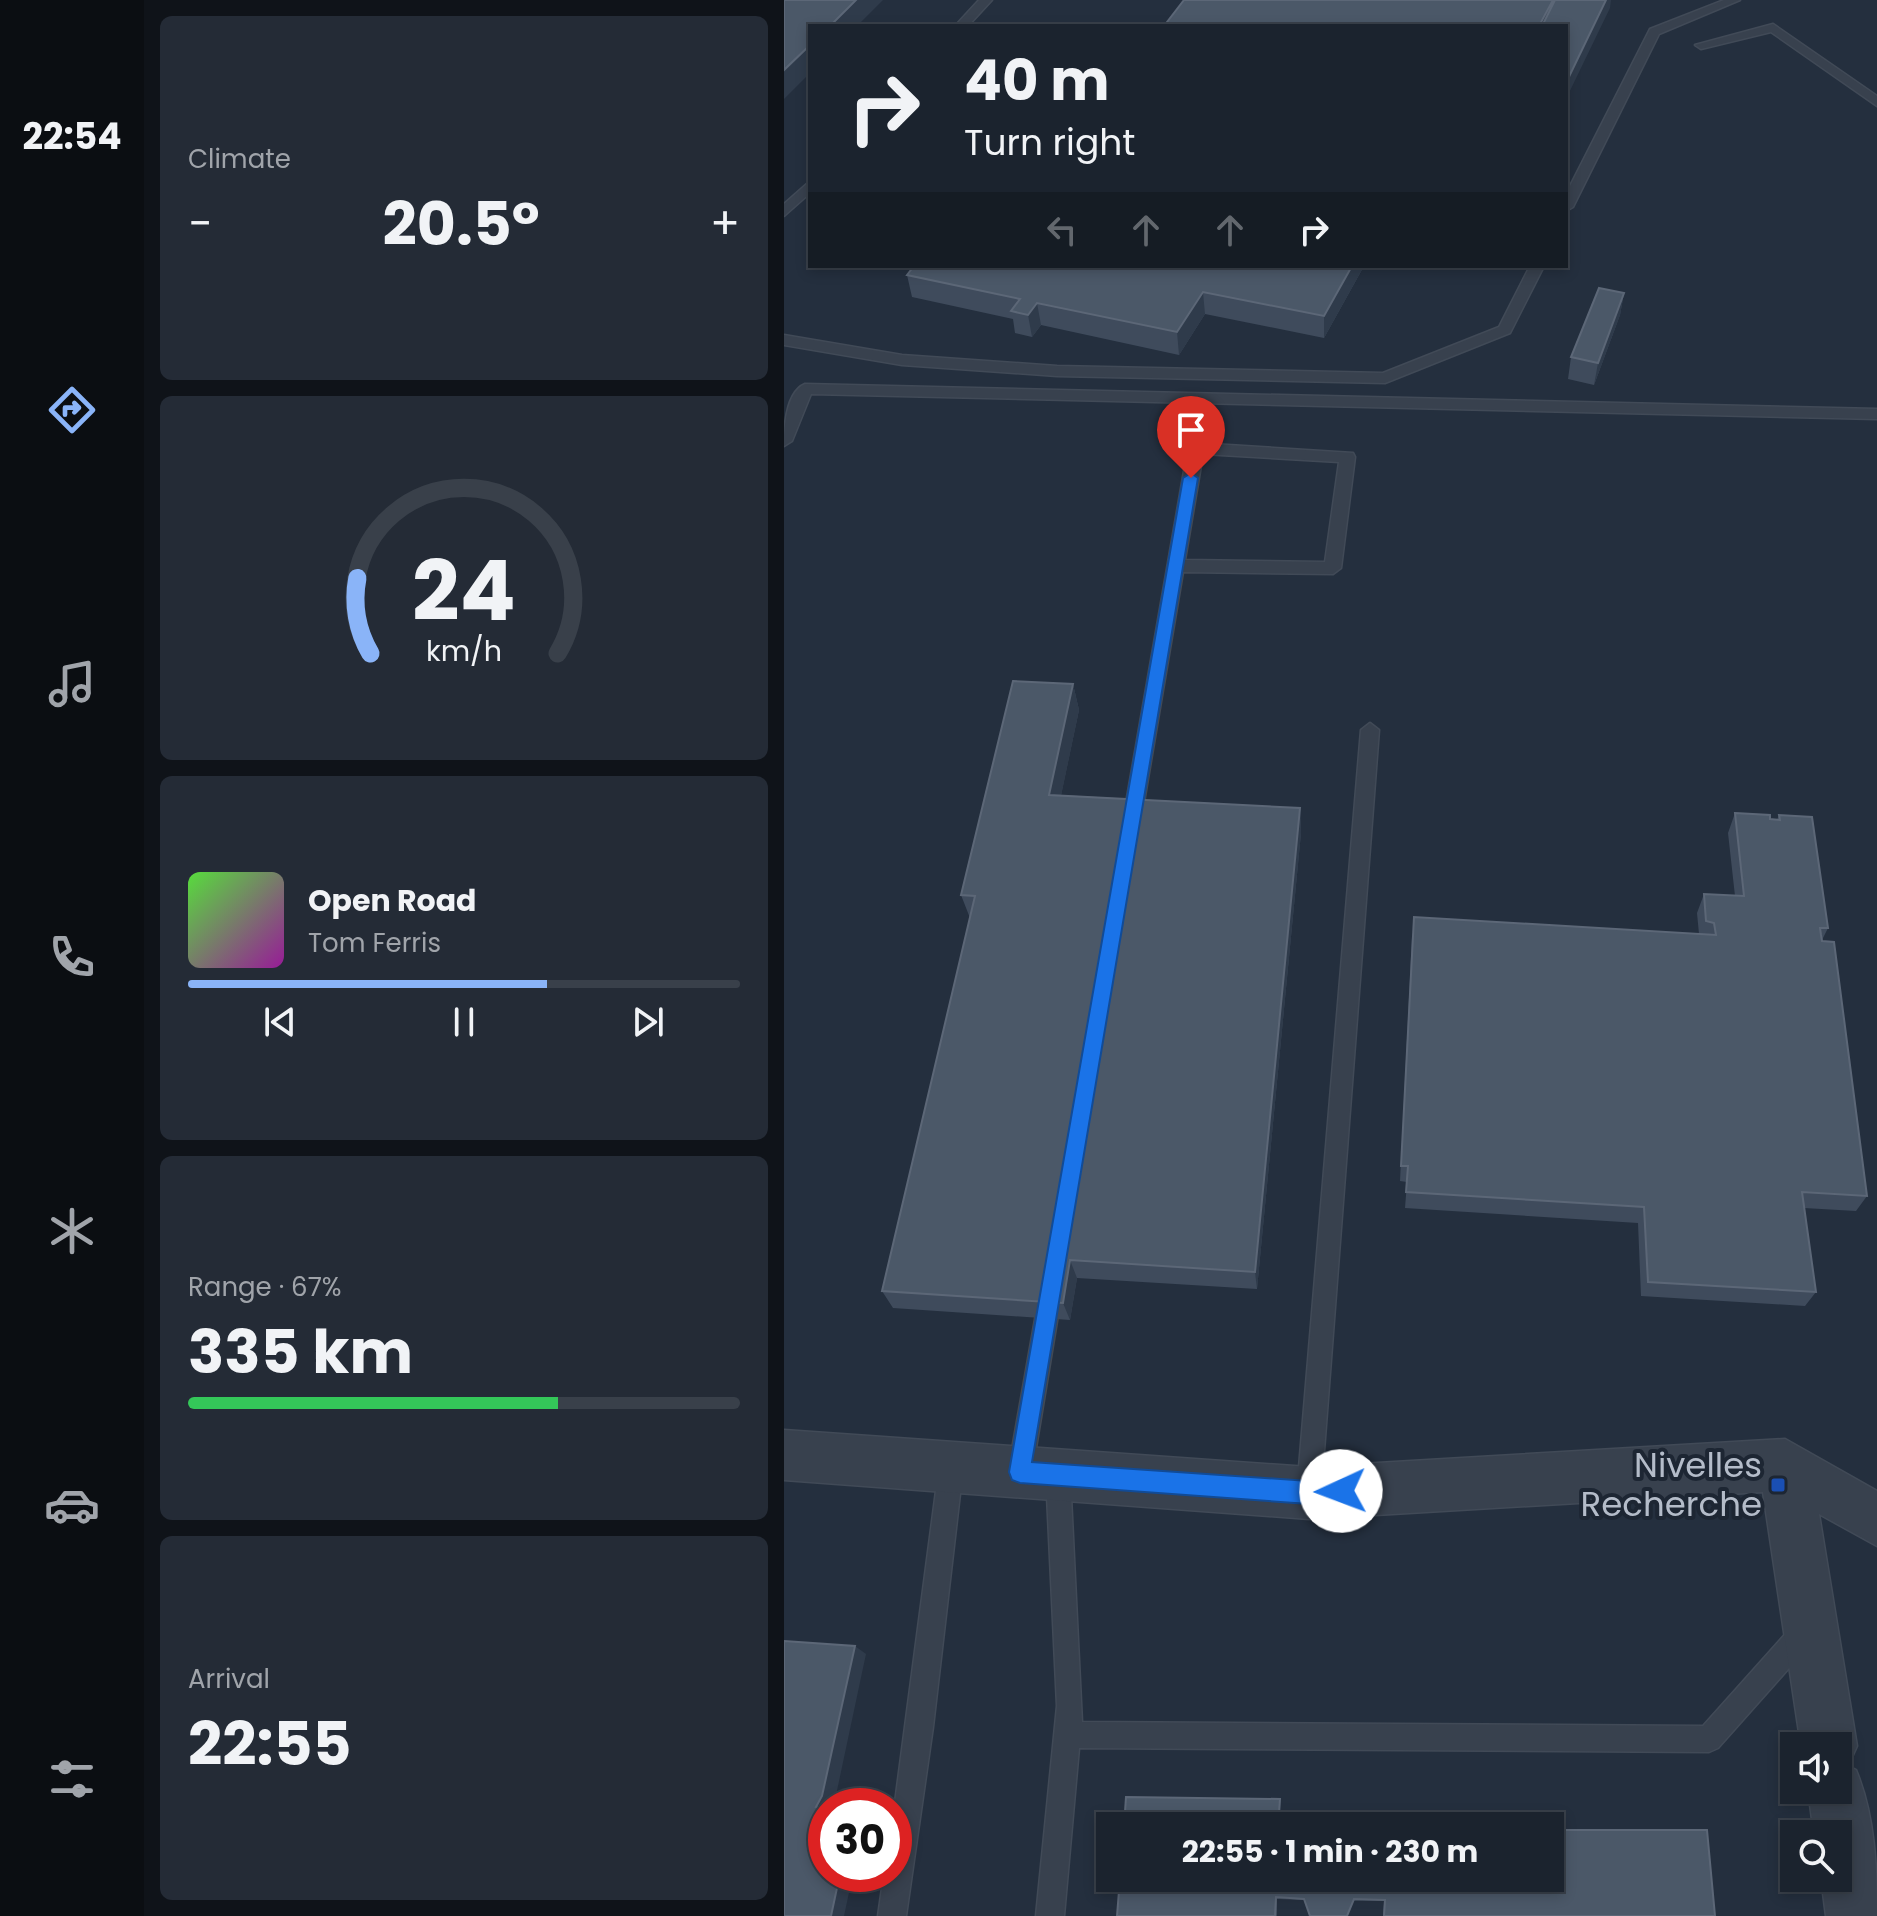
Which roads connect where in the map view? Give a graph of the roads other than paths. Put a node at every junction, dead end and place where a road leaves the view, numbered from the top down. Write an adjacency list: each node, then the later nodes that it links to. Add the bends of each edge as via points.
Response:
1 (986, 0): 3 (lane)
2 (1734, 0): 7 (lane, via 1654,32)
3 (963, 24)
4 (1701, 45): 5 (lane, via 1773,28)
5 (1877, 102)
6 (808, 187): 8 (lane)
7 (1568, 203)
8 (784, 212)
9 (1536, 268): 11 (lane, via 1505,330 1385,378 1057,371 902,360)
10 (784, 340): 11 (lane)
11 (804, 343): 12 (lane)
12 (784, 356)
13 (1877, 414): 14 (lane, via 805,389)
14 (784, 441)
15 (1176, 566): 15 (lane, via 1333,568 1347,457 1196,448); 17 (lane)
16 (1370, 730): 23 (lane)
17 (1127, 847)
18 (1055, 1269): 22 (lane)
19 (784, 1455): 21 (street)
20 (1785, 1465): 23 (street); 24 (street); 25 (street)
21 (952, 1467): 22 (street); 29 (lane)
22 (1039, 1473): 23 (street); 27 (lane, via 1070,1706)
23 (1309, 1493)
24 (1877, 1520)
25 (1810, 1625): 26 (street); 27 (lane, via 1709,1739)
26 (1827, 1732)
27 (1068, 1735): 30 (lane)
28 (1838, 1804): 31 (street)
29 (892, 1916)
30 (1050, 1916)
31 (1856, 1916)

